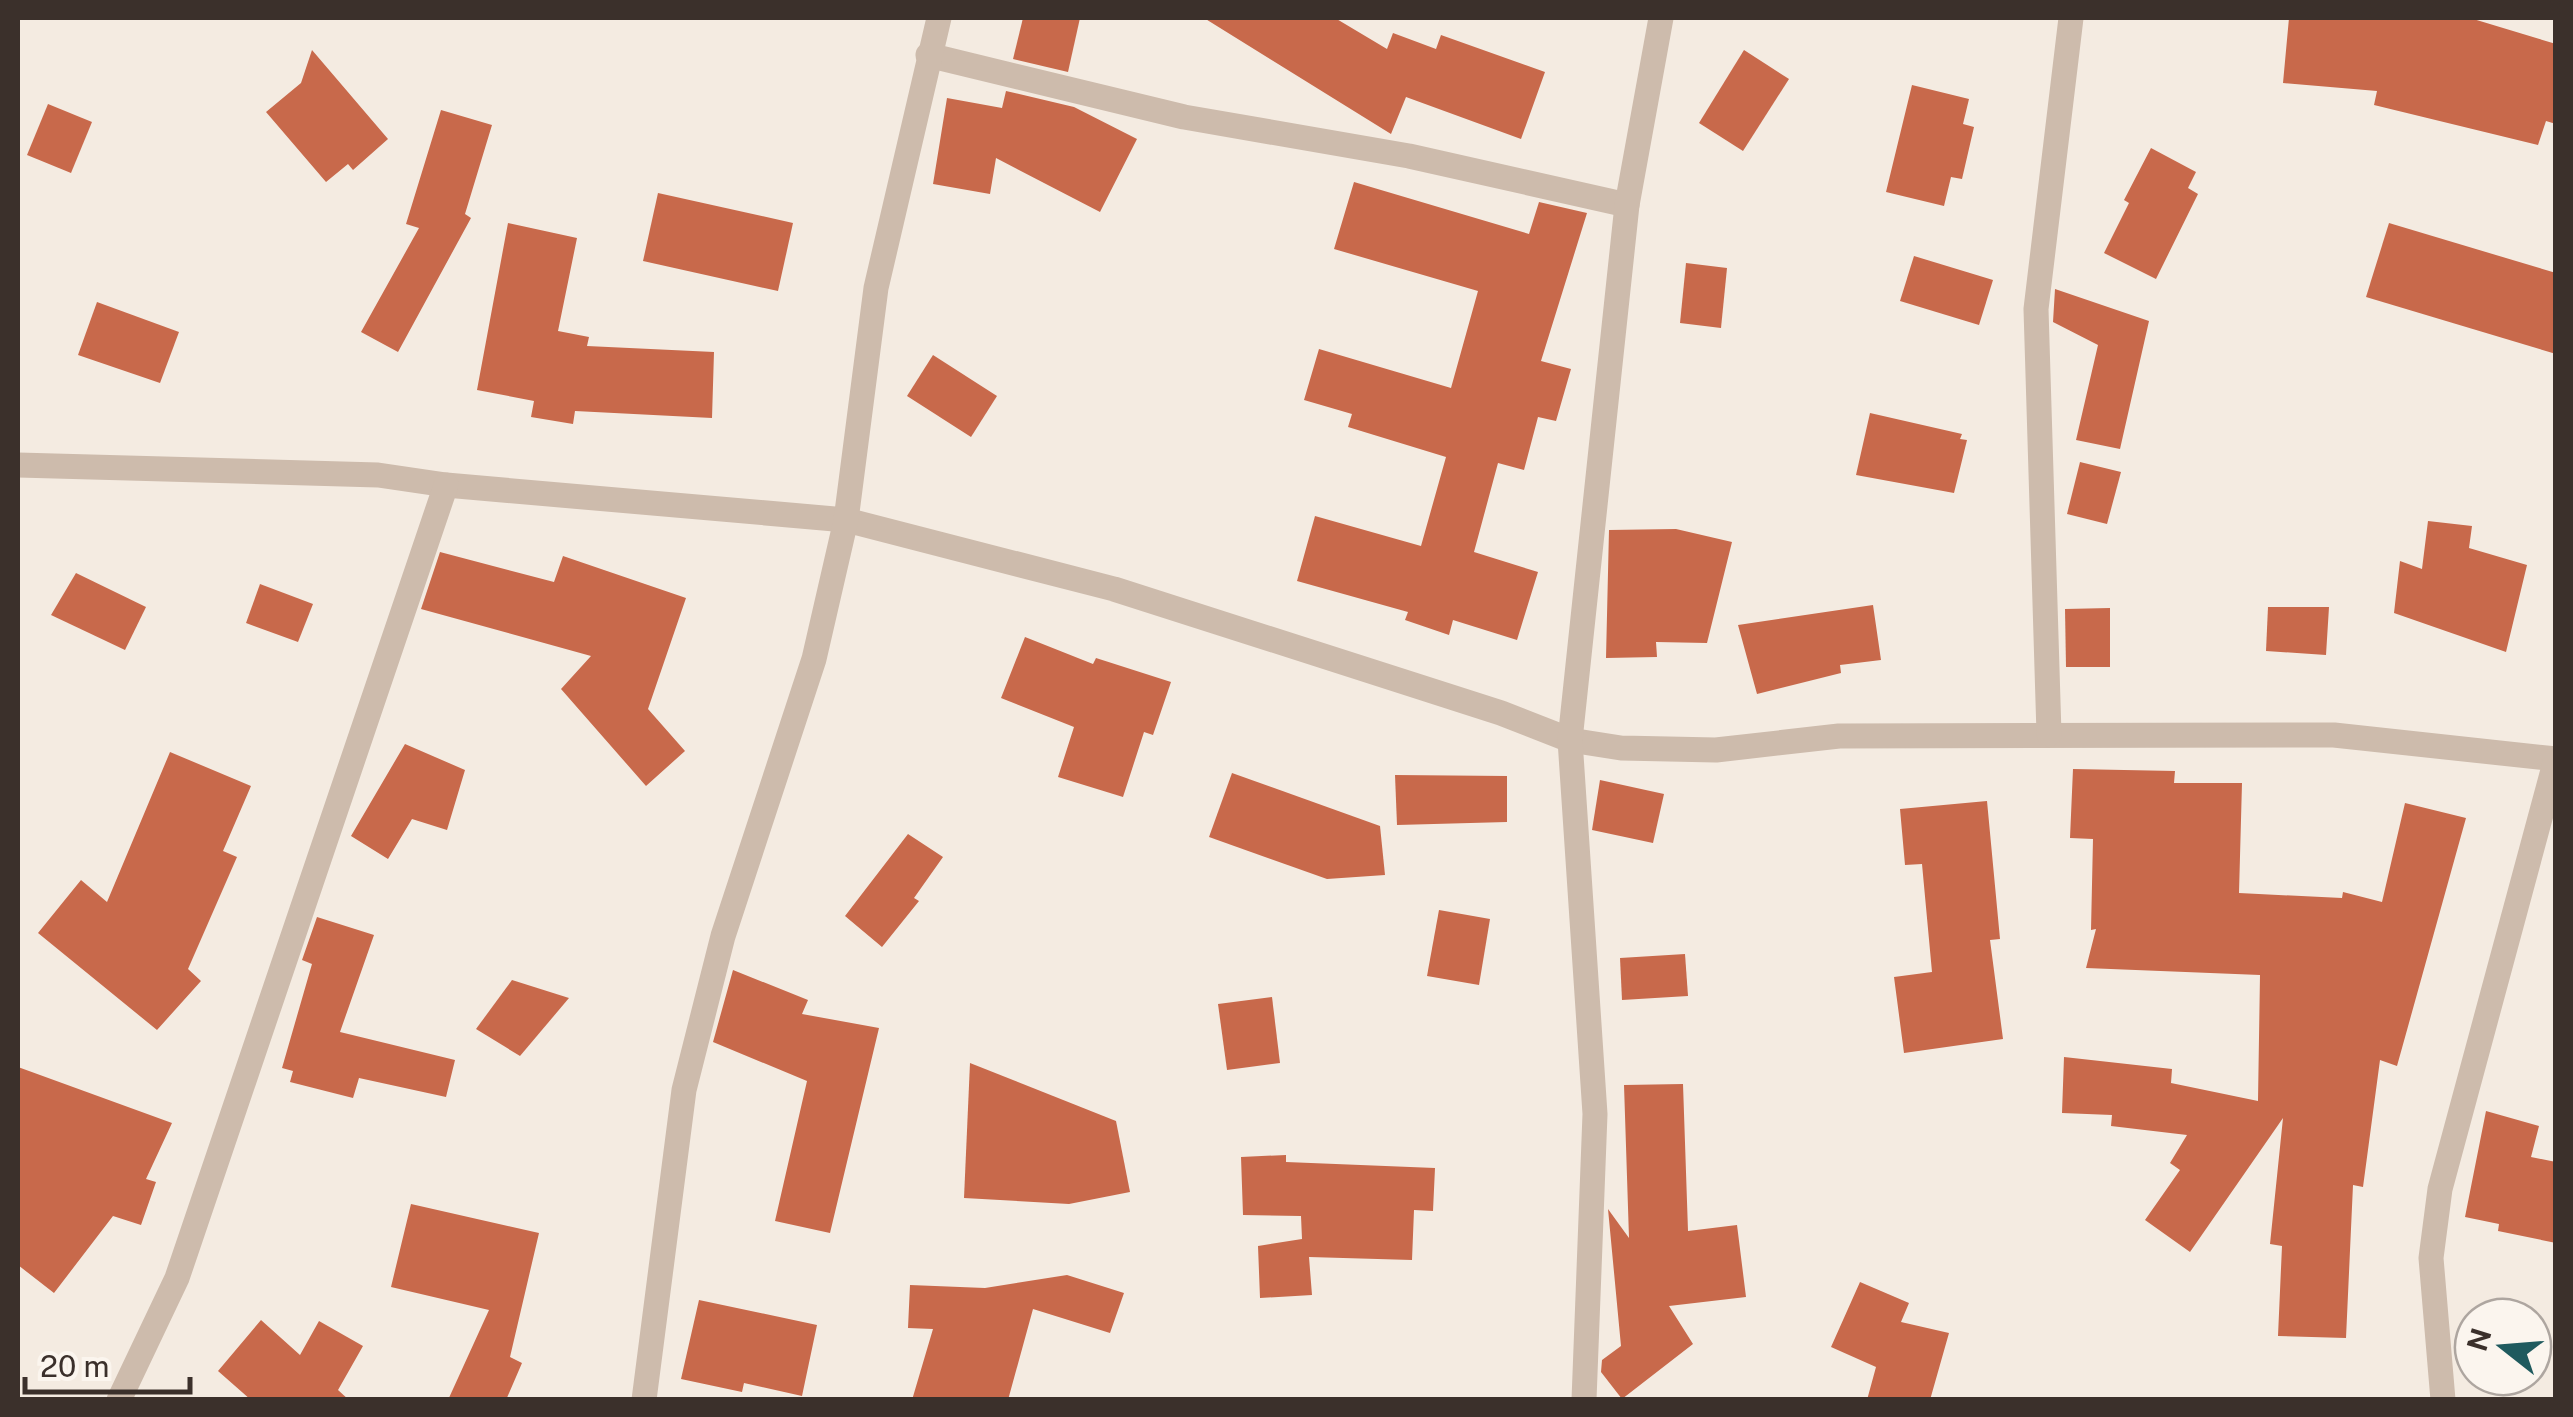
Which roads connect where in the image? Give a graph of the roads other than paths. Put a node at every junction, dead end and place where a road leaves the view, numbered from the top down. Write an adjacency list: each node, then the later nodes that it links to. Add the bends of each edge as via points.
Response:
1 (939, 18): 4 (street)
2 (1661, 18): 5 (street)
3 (2071, 18): 9 (street, via 2036,309)
4 (928, 55): 5 (street, via 1184,116 1409,156); 8 (street, via 876,288)
5 (1627, 205): 10 (street)
6 (18, 466): 7 (street, via 378,475)
7 (446, 486): 8 (street); 12 (street, via 177,1278)
8 (846, 520): 10 (street, via 1114,589); 13 (street, via 814,659 723,936 684,1090)
9 (2049, 734): 10 (street, via 1839,736 1716,750); 11 (street, via 2334,735)
10 (1570, 740): 14 (street, via 1595,1114)
11 (2556, 759): 15 (street, via 2440,1189 2432,1258)
12 (119, 1400)
13 (644, 1400)
14 (1584, 1400)
15 (2442, 1400)

